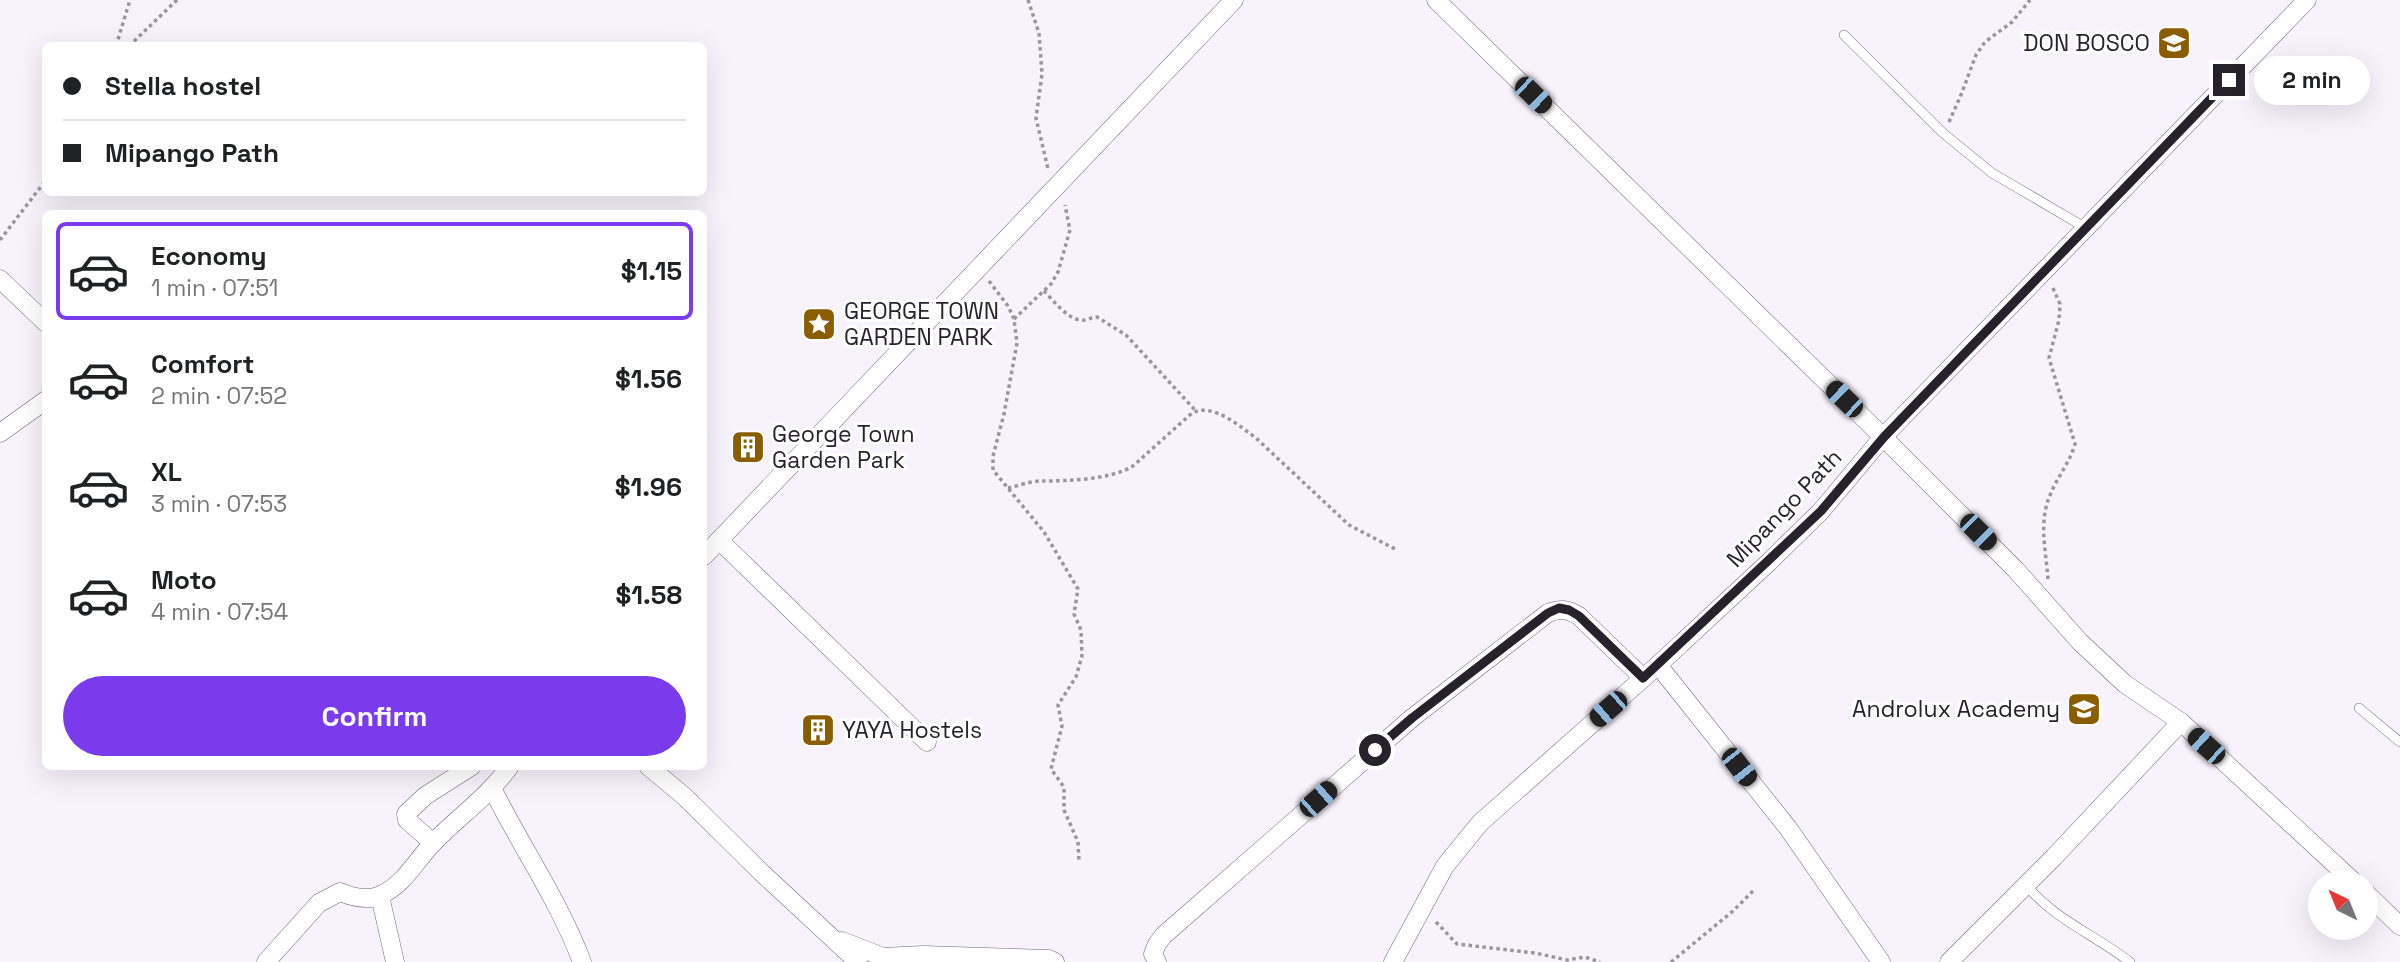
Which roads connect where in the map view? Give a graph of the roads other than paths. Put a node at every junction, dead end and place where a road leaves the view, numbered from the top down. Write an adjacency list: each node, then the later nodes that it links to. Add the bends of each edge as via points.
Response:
1 (1234, 0): 11 (street)
2 (1436, 0): 10 (street)
3 (2307, 0): 5 (street, Mipango Path)
4 (1844, 35): 5 (lane, via 1943,133 1992,173)
5 (2086, 228): 10 (street, Mipango Path)
6 (0, 279): 7 (street)
7 (42, 319)
8 (42, 403): 9 (street)
9 (0, 433)
10 (1884, 437): 13 (street, Mipango Path, via 1821,511); 16 (street, via 2080,642 2125,684)
11 (719, 540): 12 (street); 17 (street)
12 (707, 553)
13 (1658, 665): 14 (street, Mipango Path); 37 (street, via 1788,828)
14 (1643, 678): 35 (street, via 1579,616 1559,608 1548,613 1412,718 1164,935 1153,954); 36 (street, Mipango Path, via 1480,823 1446,866)
15 (2359, 708): 18 (lane)
16 (2181, 722): 24 (street); 25 (street)
17 (927, 742)
18 (2400, 742)
19 (466, 770): 23 (street, via 406,814)
20 (507, 770): 22 (street)
21 (653, 770): 29 (street)
22 (493, 790): 23 (street); 32 (street, via 552,895)
23 (433, 843): 26 (street, via 409,875)
24 (2341, 870)
25 (2026, 885): 38 (street); 39 (lane, via 2059,916)
26 (380, 896): 30 (street, via 353,898 340,892 318,903); 31 (street)
27 (2378, 905): 28 (street)
28 (2400, 926)
29 (833, 937): 33 (street); 34 (street, via 883,957)
30 (267, 962)
31 (395, 962)
32 (582, 962)
33 (858, 962)
34 (1055, 962)
35 (1157, 962)
36 (1394, 962)
37 (1881, 962)
38 (1949, 962)
39 (2130, 962)

